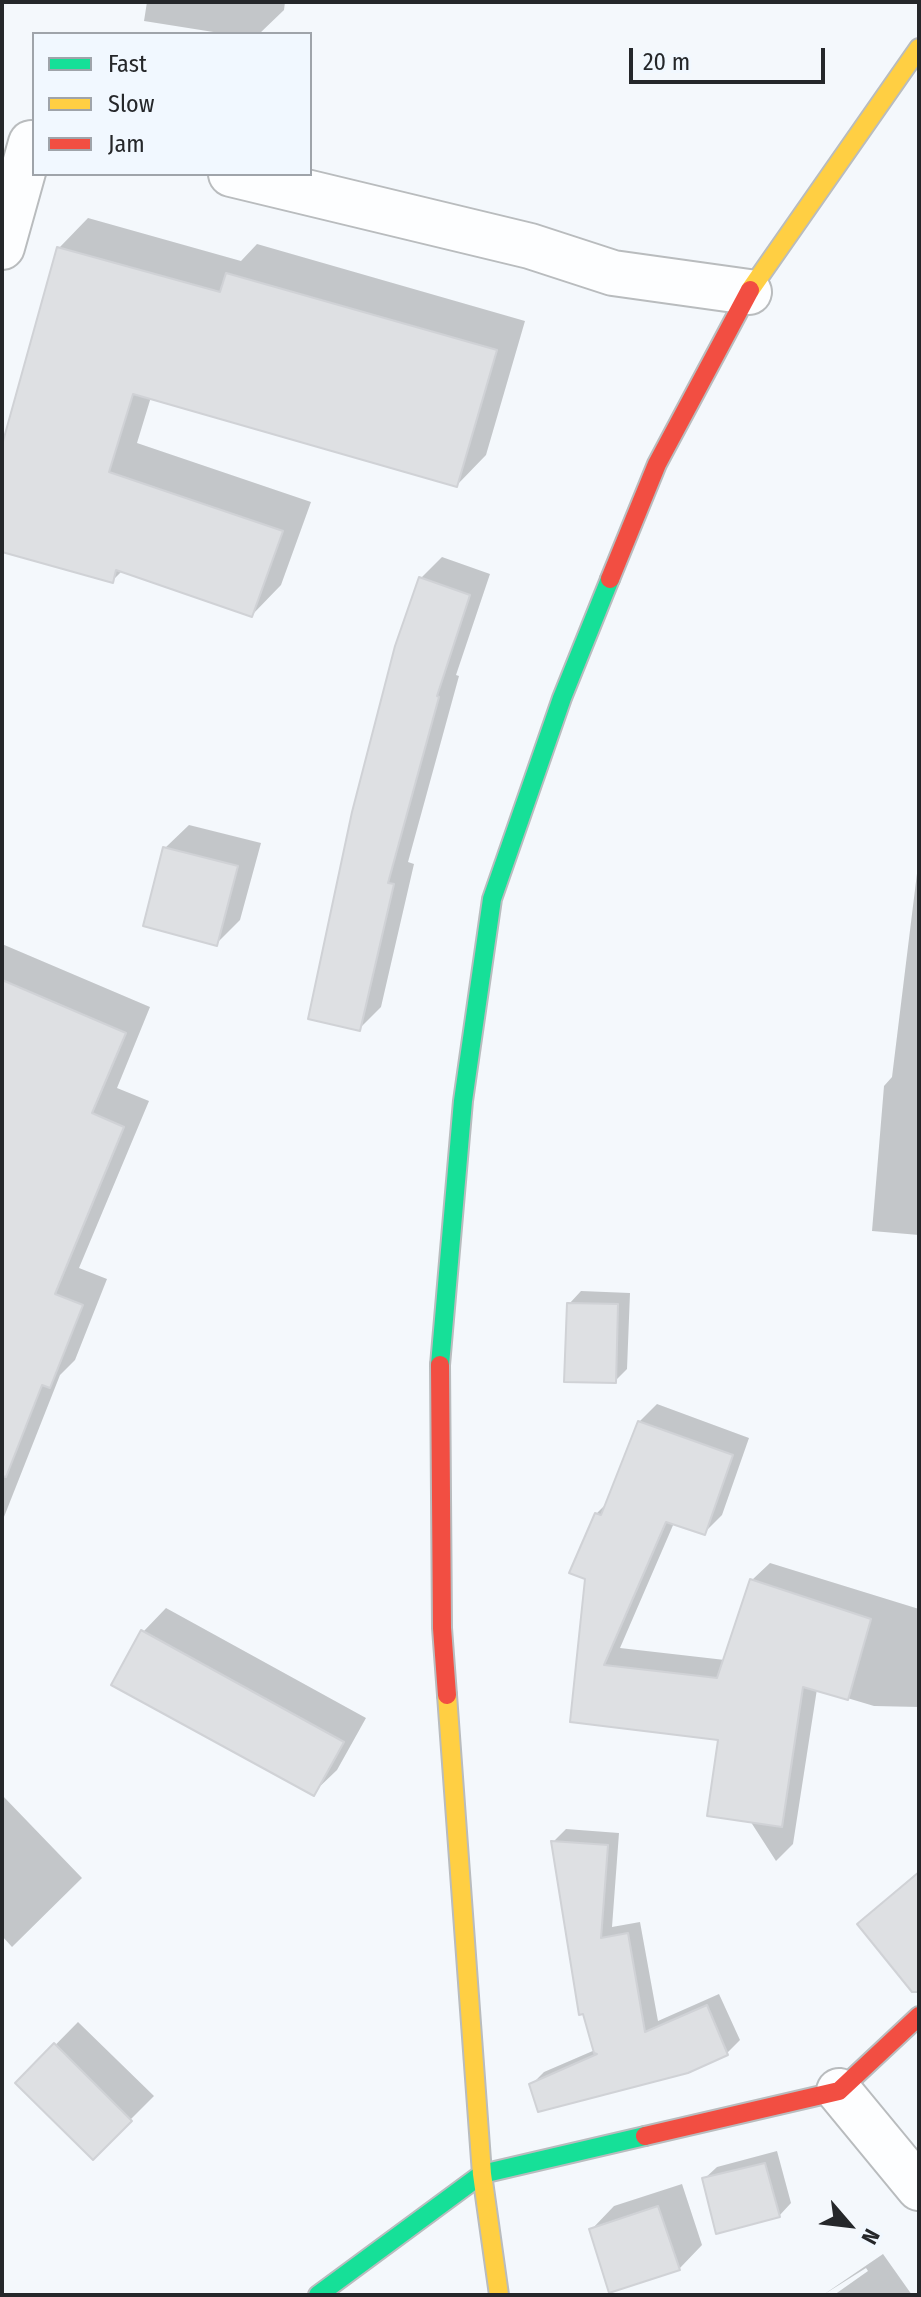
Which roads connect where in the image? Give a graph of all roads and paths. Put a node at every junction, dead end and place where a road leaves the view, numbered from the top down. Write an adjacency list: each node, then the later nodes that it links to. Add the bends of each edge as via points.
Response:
1 (919, 48): 5 (street)
2 (22, 141): 4 (street)
3 (239, 176): 5 (street, via 530,246 613,273)
4 (2, 247)
5 (749, 292): 8 (street, via 657,464 562,698 492,899 472,1039 440,1344 442,1628)
6 (919, 2016): 7 (street)
7 (839, 2091): 8 (street); 9 (street)
8 (482, 2174): 10 (street); 11 (street)
9 (919, 2188)
10 (318, 2295)
11 (499, 2295)

